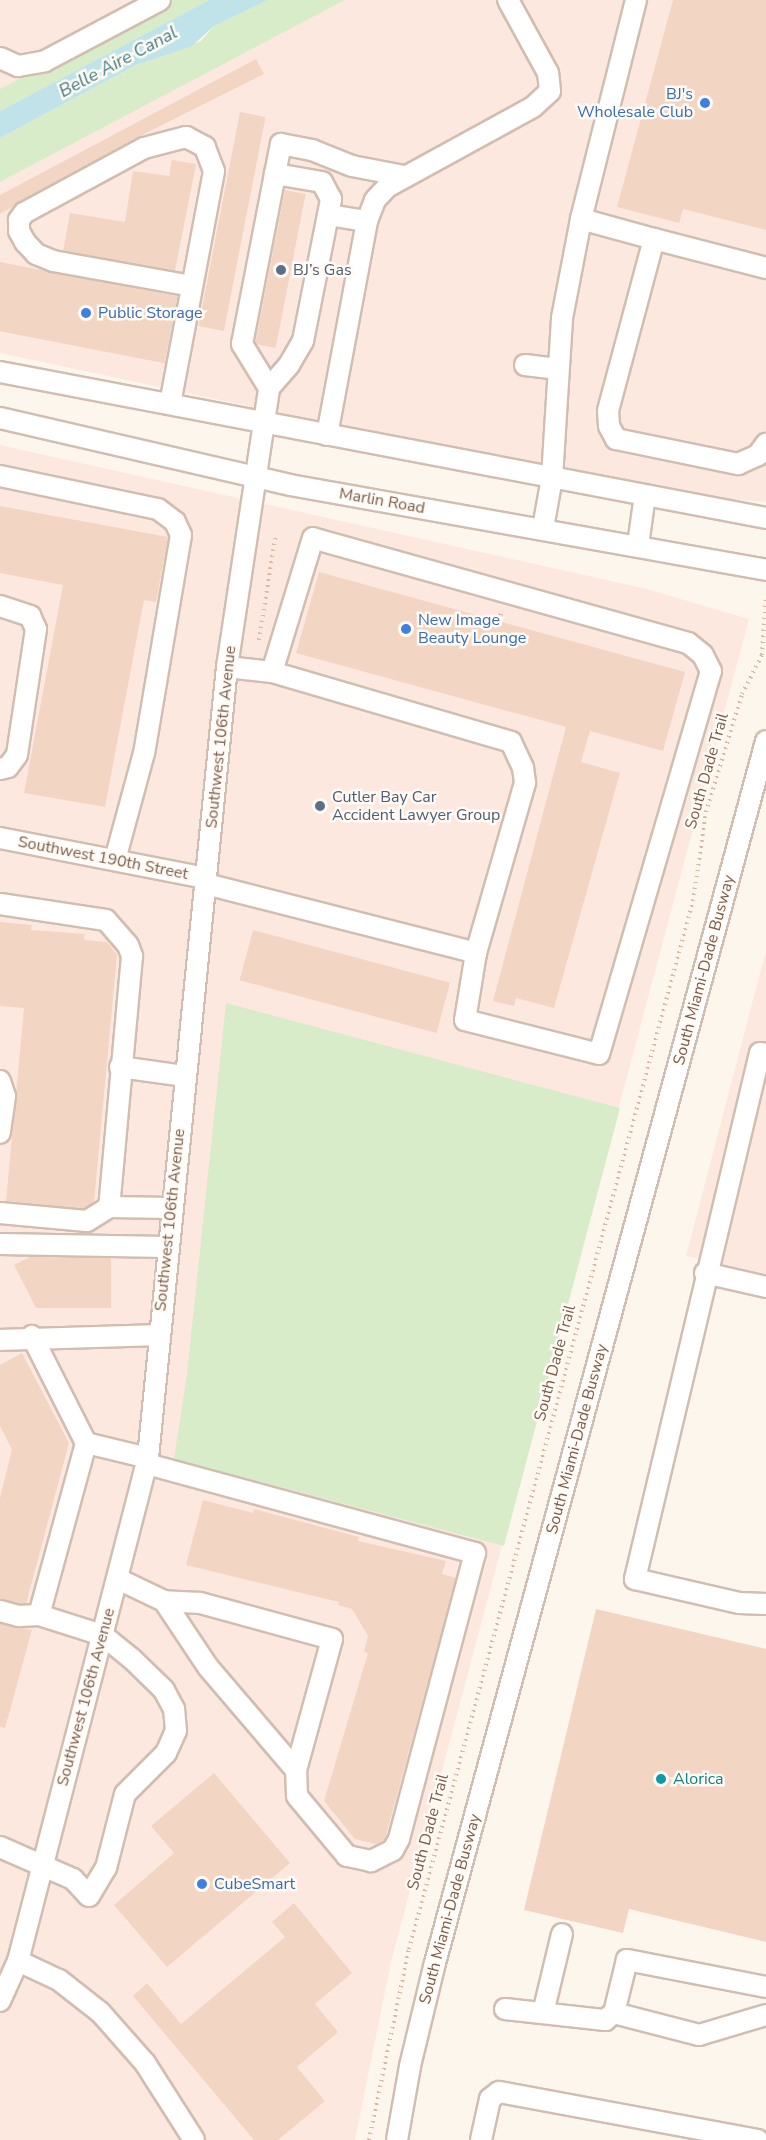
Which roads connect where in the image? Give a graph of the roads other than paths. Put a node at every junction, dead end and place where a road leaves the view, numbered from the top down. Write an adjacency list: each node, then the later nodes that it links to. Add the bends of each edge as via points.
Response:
1 (160, 0): 4 (street, via 45,61)
2 (508, 0): 6 (street, via 548,73 550,91 533,107)
3 (636, 0): 8 (street)
4 (4, 67)
5 (275, 174): 6 (street, via 282,144); 7 (street, via 328,186); 16 (street, via 242,344)
6 (404, 176): 9 (street, via 381,192)
7 (328, 214): 9 (street); 16 (street, via 303,341)
8 (581, 219): 10 (street); 14 (street, via 562,318)
9 (367, 221): 20 (street)
10 (654, 239): 11 (street); 21 (street, via 608,411 612,434 616,440 738,464 758,455)
11 (766, 268)
12 (192, 286): 12 (street, via 214,171 205,147 197,141 172,139 144,148 24,213 19,220 25,242 36,254 53,261); 17 (street)
13 (525, 364): 14 (street)
14 (557, 369): 24 (street)
15 (0, 372): 17 (street)
16 (269, 388): 19 (street, Southwest 106th Avenue)
17 (170, 404): 19 (street)
18 (0, 418): 23 (street, Marlin Road)
19 (263, 423): 20 (street); 23 (street, Southwest 106th Avenue)
20 (327, 435): 24 (street)
21 (766, 444)
22 (0, 477): 36 (street, via 158,509 175,522 181,535 144,753)
23 (255, 478): 27 (street, Marlin Road); 31 (street, Southwest 106th Avenue)
24 (552, 478): 25 (street); 27 (street)
25 (645, 495): 26 (street); 28 (street)
26 (766, 518)
27 (543, 528): 28 (street, Marlin Road)
28 (638, 545): 29 (street, Marlin Road)
29 (766, 570)
30 (0, 606): 34 (street, via 30,616 36,628 17,755 8,767)
31 (227, 667): 32 (street); 37 (street, Southwest 106th Avenue)
32 (272, 672): 39 (street, via 511,742 525,783); 39 (street, via 313,538 688,643 703,655 711,671 599,1054 465,1020)
33 (766, 741): 76 (street, South Miami-Dade Busway, via 432,1972)
34 (0, 769)
35 (0, 838): 36 (street, Southwest 190th Street)
36 (115, 860): 37 (street, Southwest 190th Street)
37 (206, 881): 39 (street, Southwest 190th Street); 42 (street, Southwest 106th Avenue)
38 (0, 904): 41 (street, via 106,920 122,934 132,956)
39 (476, 953)
40 (766, 1054): 50 (street, via 760,1053)
41 (120, 1067): 42 (street); 45 (street)
42 (185, 1076): 46 (street, Southwest 106th Avenue)
43 (0, 1081): 44 (street, via 4,1096)
44 (0, 1133)
45 (109, 1207): 46 (street); 47 (street, via 87,1221)
46 (171, 1208): 49 (street, Southwest 106th Avenue)
47 (0, 1213)
48 (0, 1244): 49 (street)
49 (167, 1247): 52 (street, Southwest 106th Avenue)
50 (705, 1272): 51 (street); 59 (street, via 635,1579 739,1603)
51 (766, 1287)
52 (159, 1335): 53 (street); 56 (street, Southwest 106th Avenue)
53 (32, 1336): 54 (street); 55 (street)
54 (0, 1340)
55 (86, 1443): 56 (street); 61 (street)
56 (147, 1461): 57 (street, Southwest 106th Avenue); 63 (street, via 475,1553 393,1850 371,1861 347,1856 297,1796)
57 (118, 1579): 58 (street); 62 (street, Southwest 106th Avenue)
58 (164, 1601): 63 (street, via 208,1667); 63 (street, via 200,1603 332,1639)
59 (766, 1604)
60 (0, 1611): 61 (street, via 19,1616)
61 (39, 1615): 62 (street)
62 (102, 1635): 65 (street, Southwest 106th Avenue); 65 (street, via 164,1690 174,1709 176,1731 166,1753 125,1794 106,1868 89,1896 73,1879)
63 (296, 1770)
64 (0, 1847): 65 (street)
65 (42, 1863): 67 (street, Southwest 106th Avenue)
66 (562, 1934): 71 (street)
67 (18, 1961): 69 (street, Southwest 106th Avenue); 75 (street, via 59,1980 99,2012 145,2063)
68 (766, 1987): 72 (street, via 627,1960)
69 (0, 2001)
70 (505, 2009): 71 (street)
71 (543, 2013): 72 (street, via 605,2020)
72 (614, 2013): 73 (street, via 699,2035)
73 (766, 2015)
74 (724, 2136): 77 (street, via 499,2092 490,2098); 78 (street)
75 (194, 2140)
76 (397, 2140)
77 (481, 2140)
78 (758, 2140)

